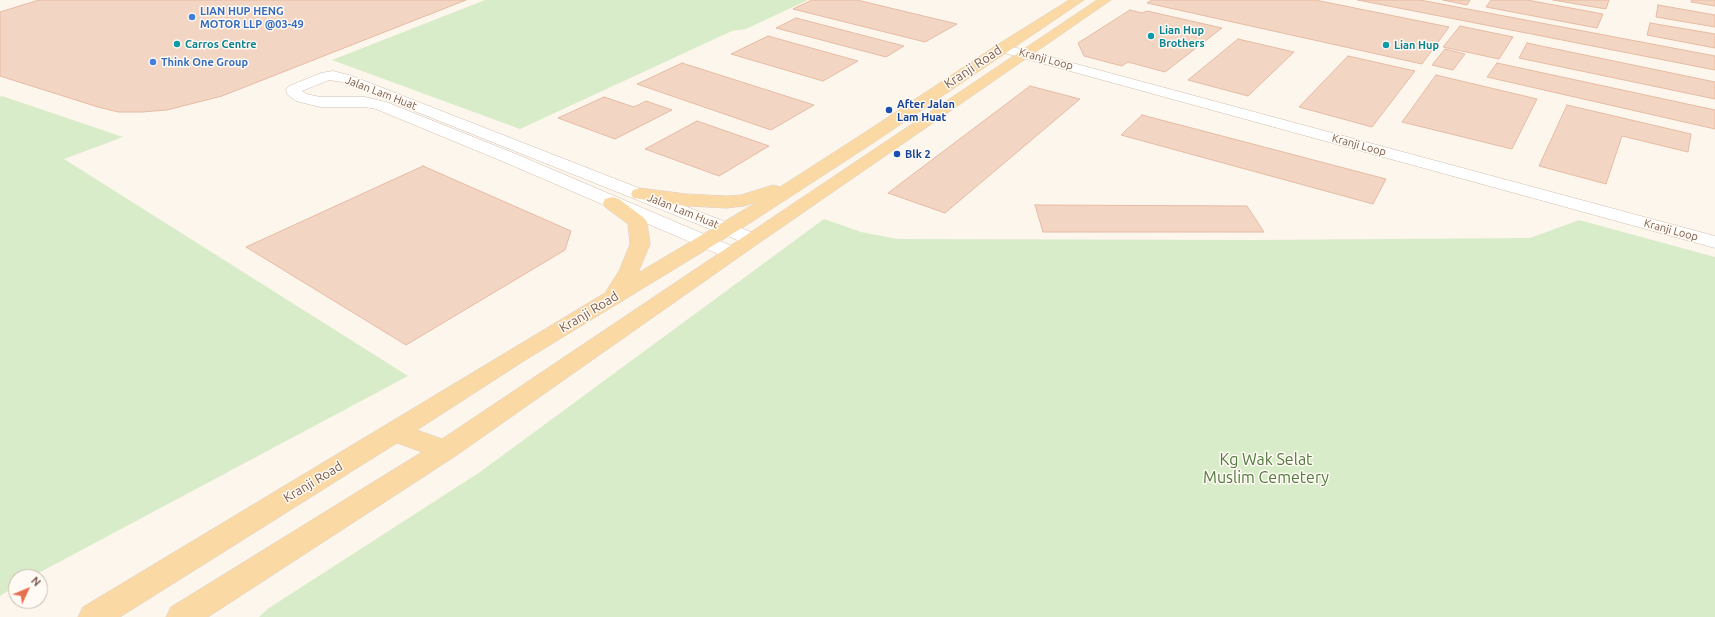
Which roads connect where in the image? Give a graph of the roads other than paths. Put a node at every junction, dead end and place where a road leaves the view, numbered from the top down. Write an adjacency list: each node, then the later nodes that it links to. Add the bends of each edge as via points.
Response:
1 (1078, 0): 3 (main road, Kranji Road)
2 (1106, 0): 4 (main road, Kranji Road)
3 (1002, 48): 4 (street, Kranji Loop); 5 (main road, Kranji Road)
4 (1026, 54): 9 (main road, Kranji Road); 11 (street, Kranji Loop)
5 (801, 182): 6 (main road, via 744,200 728,202); 8 (main road, Kranji Road)
6 (640, 194): 7 (street, Jalan Lam Huat, via 339,76 321,77 294,90 295,94 309,101 365,102 380,105); 8 (street, Jalan Lam Huat)
7 (612, 203): 10 (street, Jalan Lam Huat); 13 (main road, via 637,222 640,244 629,271)
8 (726, 229): 9 (street, Jalan Lam Huat); 10 (main road, Kranji Road)
9 (752, 239): 12 (main road, Kranji Road)
10 (706, 242): 12 (street, Jalan Lam Huat); 13 (main road, Kranji Road)
11 (1715, 242)
12 (732, 253): 15 (main road, Kranji Road)
13 (612, 298): 14 (main road, Kranji Road)
14 (395, 432): 15 (main road); 16 (main road, Kranji Road)
15 (445, 450): 17 (main road, Kranji Road)
16 (94, 617)
17 (182, 617)

